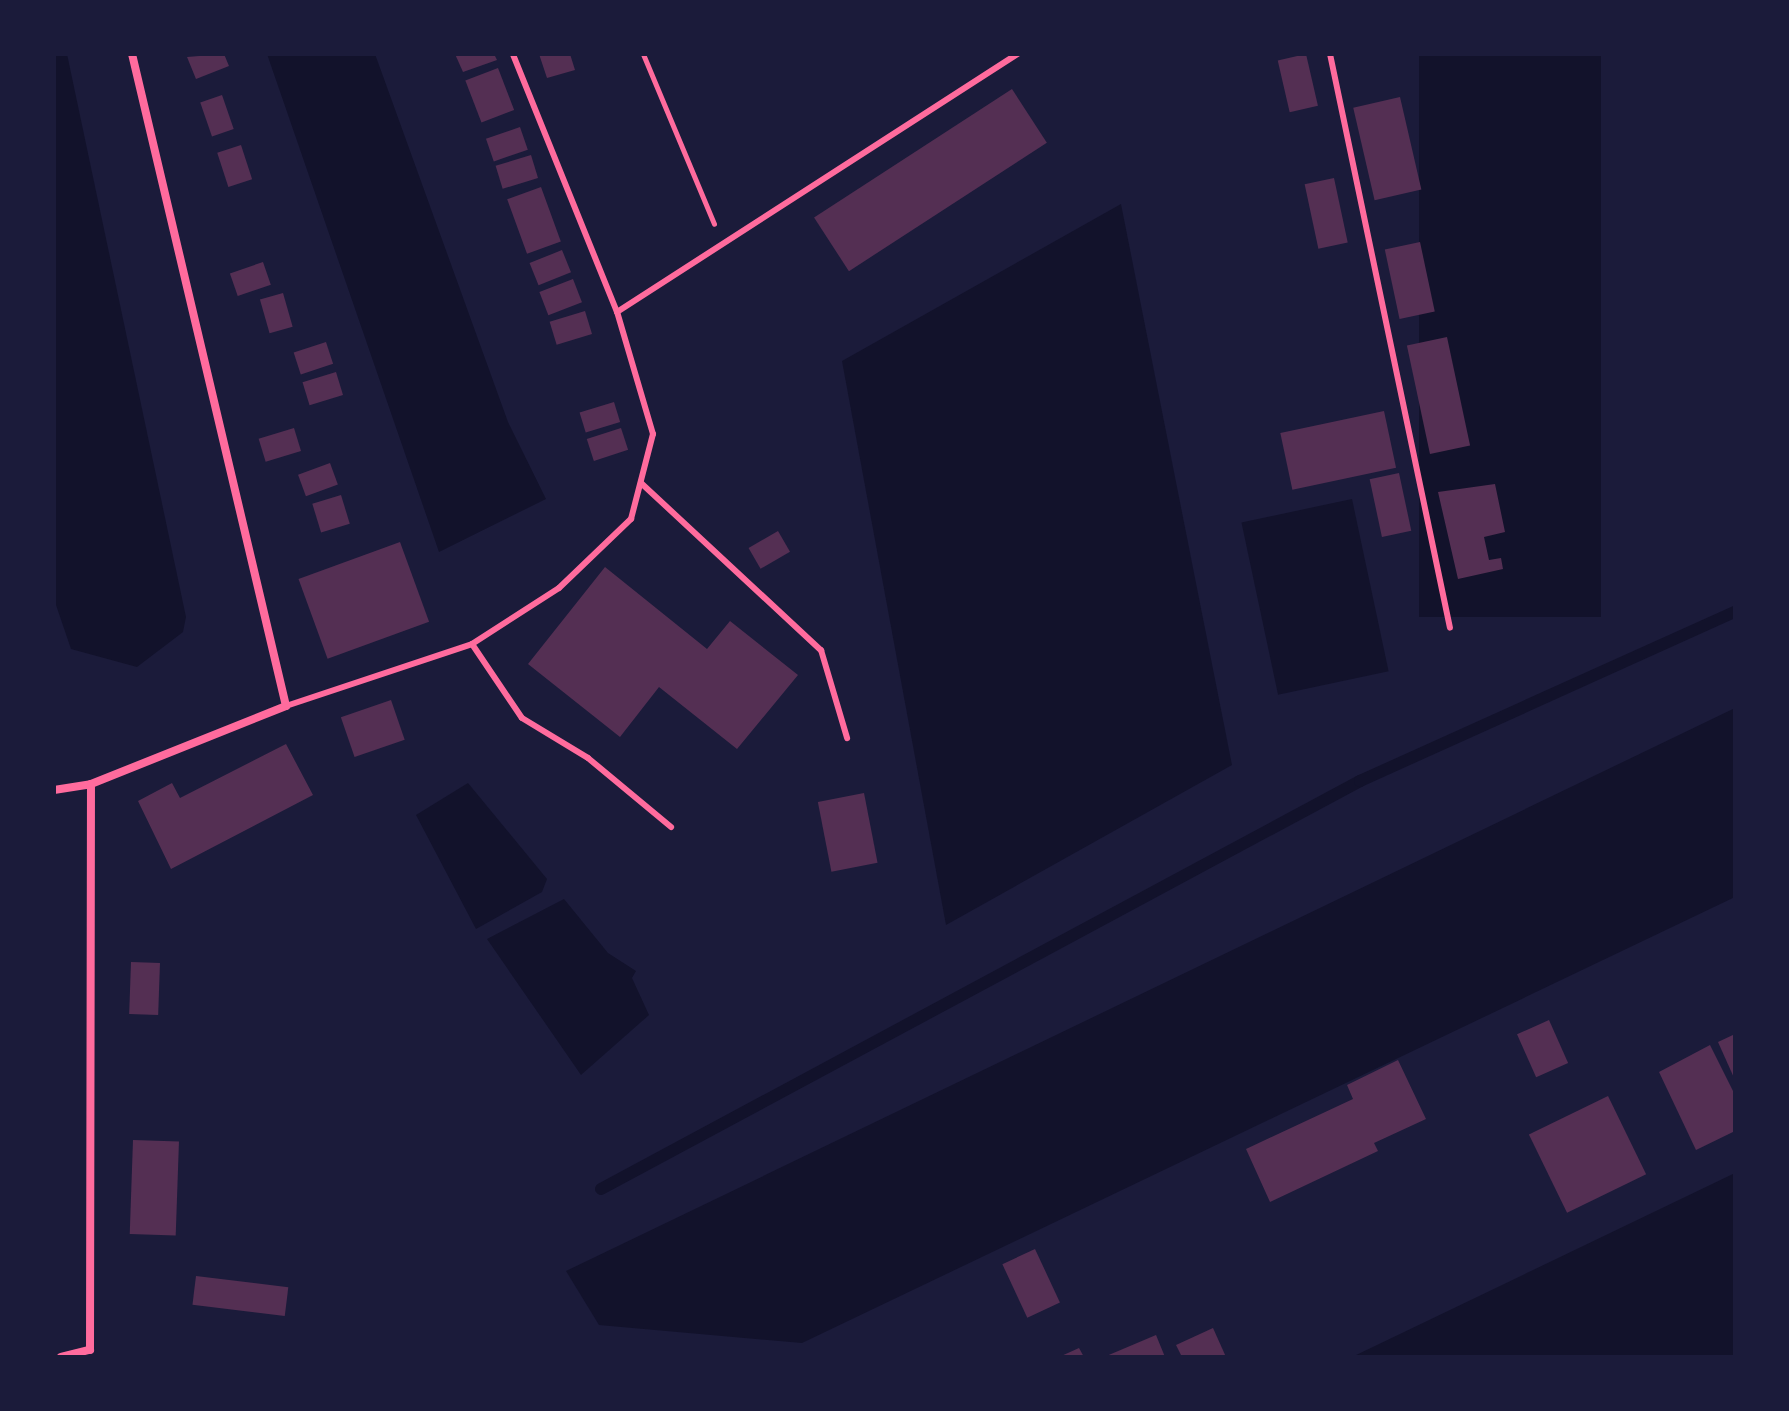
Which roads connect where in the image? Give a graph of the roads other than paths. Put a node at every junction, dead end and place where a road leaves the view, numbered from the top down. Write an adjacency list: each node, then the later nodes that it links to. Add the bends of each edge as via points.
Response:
1 (132, 54): 9 (street)
2 (513, 54): 5 (lane)
3 (1018, 54): 5 (lane)
4 (1330, 54): 7 (lane)
5 (617, 312): 6 (lane, via 653,434)
6 (641, 483): 8 (lane, via 631,519 559,588); 10 (lane, via 821,650)
7 (1450, 628)
8 (472, 644): 9 (lane); 13 (lane, via 522,718 588,758)
9 (286, 706): 11 (street)
10 (847, 738)
11 (91, 784): 12 (street); 14 (street, via 90,1350)
12 (54, 790)
13 (671, 827)
14 (61, 1357)

